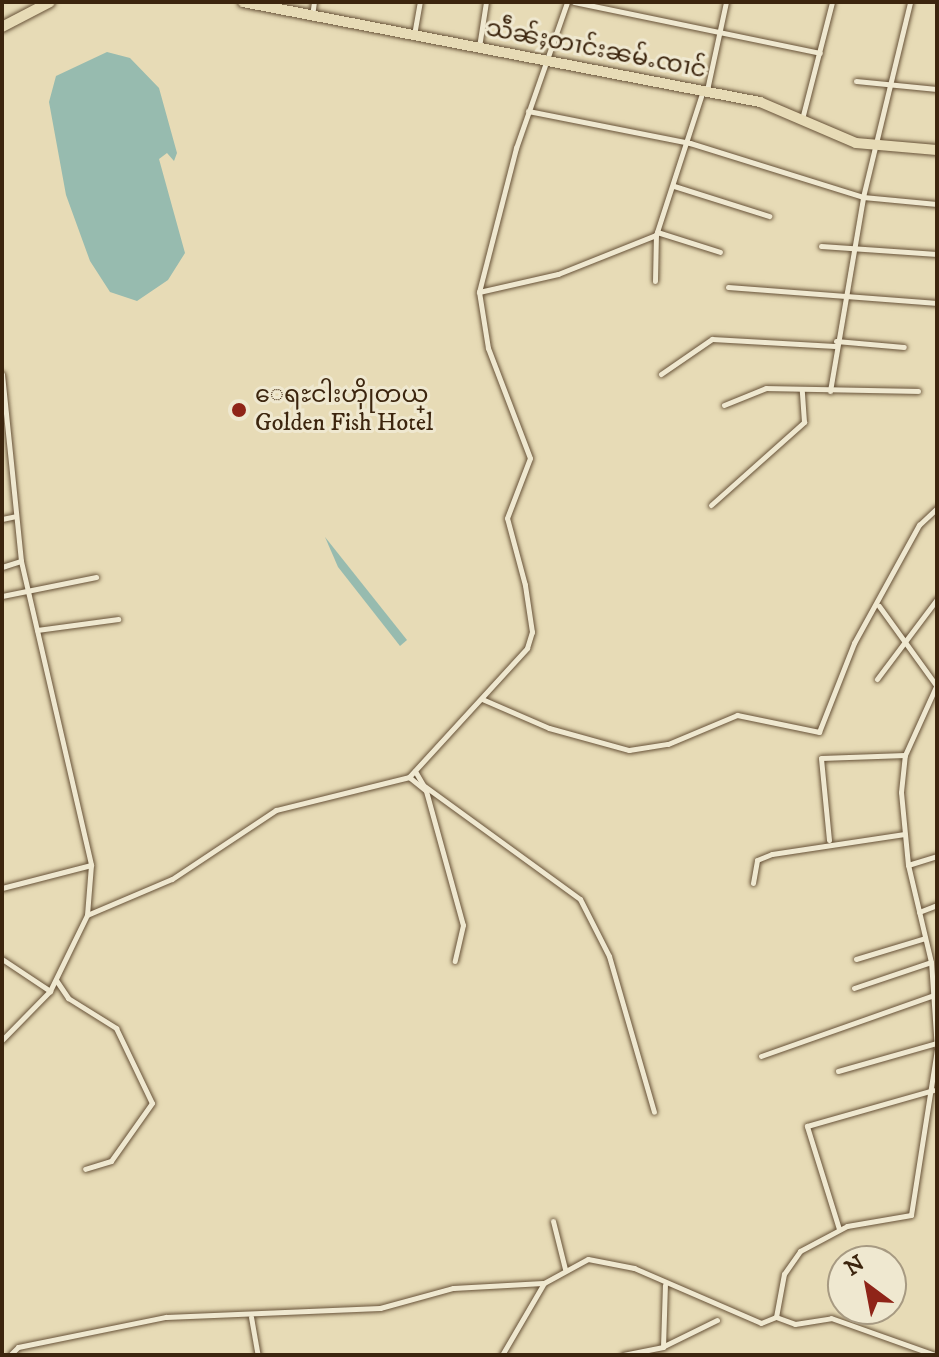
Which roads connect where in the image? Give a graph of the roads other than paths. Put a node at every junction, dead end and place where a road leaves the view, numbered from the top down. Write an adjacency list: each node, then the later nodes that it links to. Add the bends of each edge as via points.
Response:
1 (50, 2): 12 (highway)
2 (243, 2): 11 (highway, သဵၼ်ႈတၢင်းၼမ်ႉၸၢင်)
3 (314, 2): 11 (street)
4 (420, 2): 14 (street)
5 (486, 2): 15 (street)
6 (567, 2): 17 (street)
7 (574, 2): 13 (street)
8 (726, 2): 13 (street)
9 (832, 2): 16 (street)
10 (910, 2): 19 (street)
11 (312, 17): 14 (highway, သဵၼ်ႈတၢင်းၼမ်ႉၸၢင်)
12 (2, 27)
13 (719, 32): 16 (street); 21 (street)
14 (414, 36): 15 (highway, သဵၼ်ႈတၢင်းၼမ်ႉၸၢင်)
15 (479, 48): 17 (highway, သဵၼ်ႈတၢင်းၼမ်ႉၸၢင်)
16 (820, 53): 23 (street)
17 (546, 61): 21 (highway, သဵၼ်ႈတၢင်းၼမ်ႉၸၢင်); 22 (street)
18 (856, 81): 19 (street)
19 (889, 85): 20 (street); 25 (street)
20 (937, 89)
21 (705, 91): 23 (highway, သဵၼ်ႈတၢင်းၼမ်ႉၸၢင်); 24 (street)
22 (528, 111): 24 (street); 38 (street)
23 (802, 120): 25 (highway, သဵၼ်ႈတၢင်းၼမ်ႉၸၢင်)
24 (690, 143): 27 (street); 28 (street)
25 (874, 146): 26 (highway, သဵၼ်ႈတၢင်းၼမ်ႉၸၢင်); 28 (street)
26 (937, 150)
27 (674, 186): 30 (street); 31 (street)
28 (863, 197): 29 (street); 33 (street)
29 (937, 204)
30 (769, 216)
31 (657, 234): 34 (street); 36 (street); 38 (street, via 558,274)
32 (821, 246): 33 (street)
33 (856, 250): 35 (street); 39 (street)
34 (720, 252)
35 (937, 254)
36 (655, 281)
37 (728, 287): 39 (street)
38 (479, 292): 65 (street, via 488,348 530,458 507,518 532,632)
39 (845, 297): 40 (street); 41 (street)
40 (937, 303)
41 (836, 344): 42 (street); 44 (street, via 712,339); 46 (street)
42 (904, 347)
43 (2, 374): 51 (street)
44 (661, 374)
45 (802, 390): 46 (street); 48 (street, via 766,388); 49 (street, via 804,422)
46 (830, 391): 47 (street)
47 (918, 391)
48 (724, 405)
49 (711, 505)
50 (937, 508): 59 (street, via 919,525)
51 (16, 516): 52 (street); 53 (street)
52 (2, 519)
53 (21, 561): 54 (street); 56 (street)
54 (2, 567)
55 (96, 577): 56 (street)
56 (27, 588): 57 (street); 61 (street)
57 (2, 596)
58 (937, 599): 62 (street)
59 (879, 606): 62 (street); 65 (street, via 835,681 819,732 737,715 668,744 629,750 549,728)
60 (118, 619): 61 (street)
61 (37, 630): 73 (street)
62 (901, 638): 63 (street); 64 (street)
63 (877, 679)
64 (936, 684): 66 (street)
65 (482, 699): 67 (street)
66 (905, 755): 70 (street); 71 (street, via 821,758)
67 (415, 771): 68 (street); 69 (street)
68 (409, 777): 69 (street); 79 (street, via 276,810 172,879)
69 (423, 785): 83 (street, via 463,925); 95 (street, via 580,899 609,956)
70 (904, 834): 71 (street); 74 (street)
71 (829, 840): 75 (street, via 757,860)
72 (937, 856): 74 (street)
73 (91, 865): 76 (street); 79 (street)
74 (908, 865): 78 (street)
75 (753, 883)
76 (2, 888)
77 (937, 905): 78 (street)
78 (919, 912): 80 (street)
79 (87, 915): 85 (street)
80 (925, 938): 82 (street); 84 (street)
81 (2, 959): 87 (street)
82 (856, 959)
83 (455, 961)
84 (931, 962): 86 (street); 88 (street)
85 (56, 979): 87 (street); 96 (street, via 68,998 116,1028 152,1103 118,1154)
86 (854, 988)
87 (50, 991): 89 (street)
88 (934, 995): 90 (street); 92 (street)
89 (2, 1040)
90 (936, 1043): 91 (street); 93 (street)
91 (937, 1049): 94 (street)
92 (761, 1056)
93 (838, 1071)
94 (933, 1090): 98 (street, via 911,1215); 98 (street, via 807,1126)
95 (654, 1112)
96 (85, 1169)
97 (553, 1221): 99 (street)
98 (839, 1229): 103 (street, via 800,1251 784,1274)
99 (565, 1269): 100 (street); 101 (street, via 608,1260)
100 (544, 1283): 102 (street, via 453,1288 380,1308); 108 (street)
101 (665, 1285): 103 (street, via 731,1316 761,1323); 105 (street)
102 (251, 1317): 106 (street, via 123,1323 18,1347); 107 (street)
103 (776, 1317): 110 (street, via 795,1324 831,1318)
104 (717, 1320): 105 (street)
105 (663, 1347): 109 (street)
106 (10, 1355)
107 (258, 1355)
108 (502, 1355)
109 (623, 1355)
110 (935, 1355)

